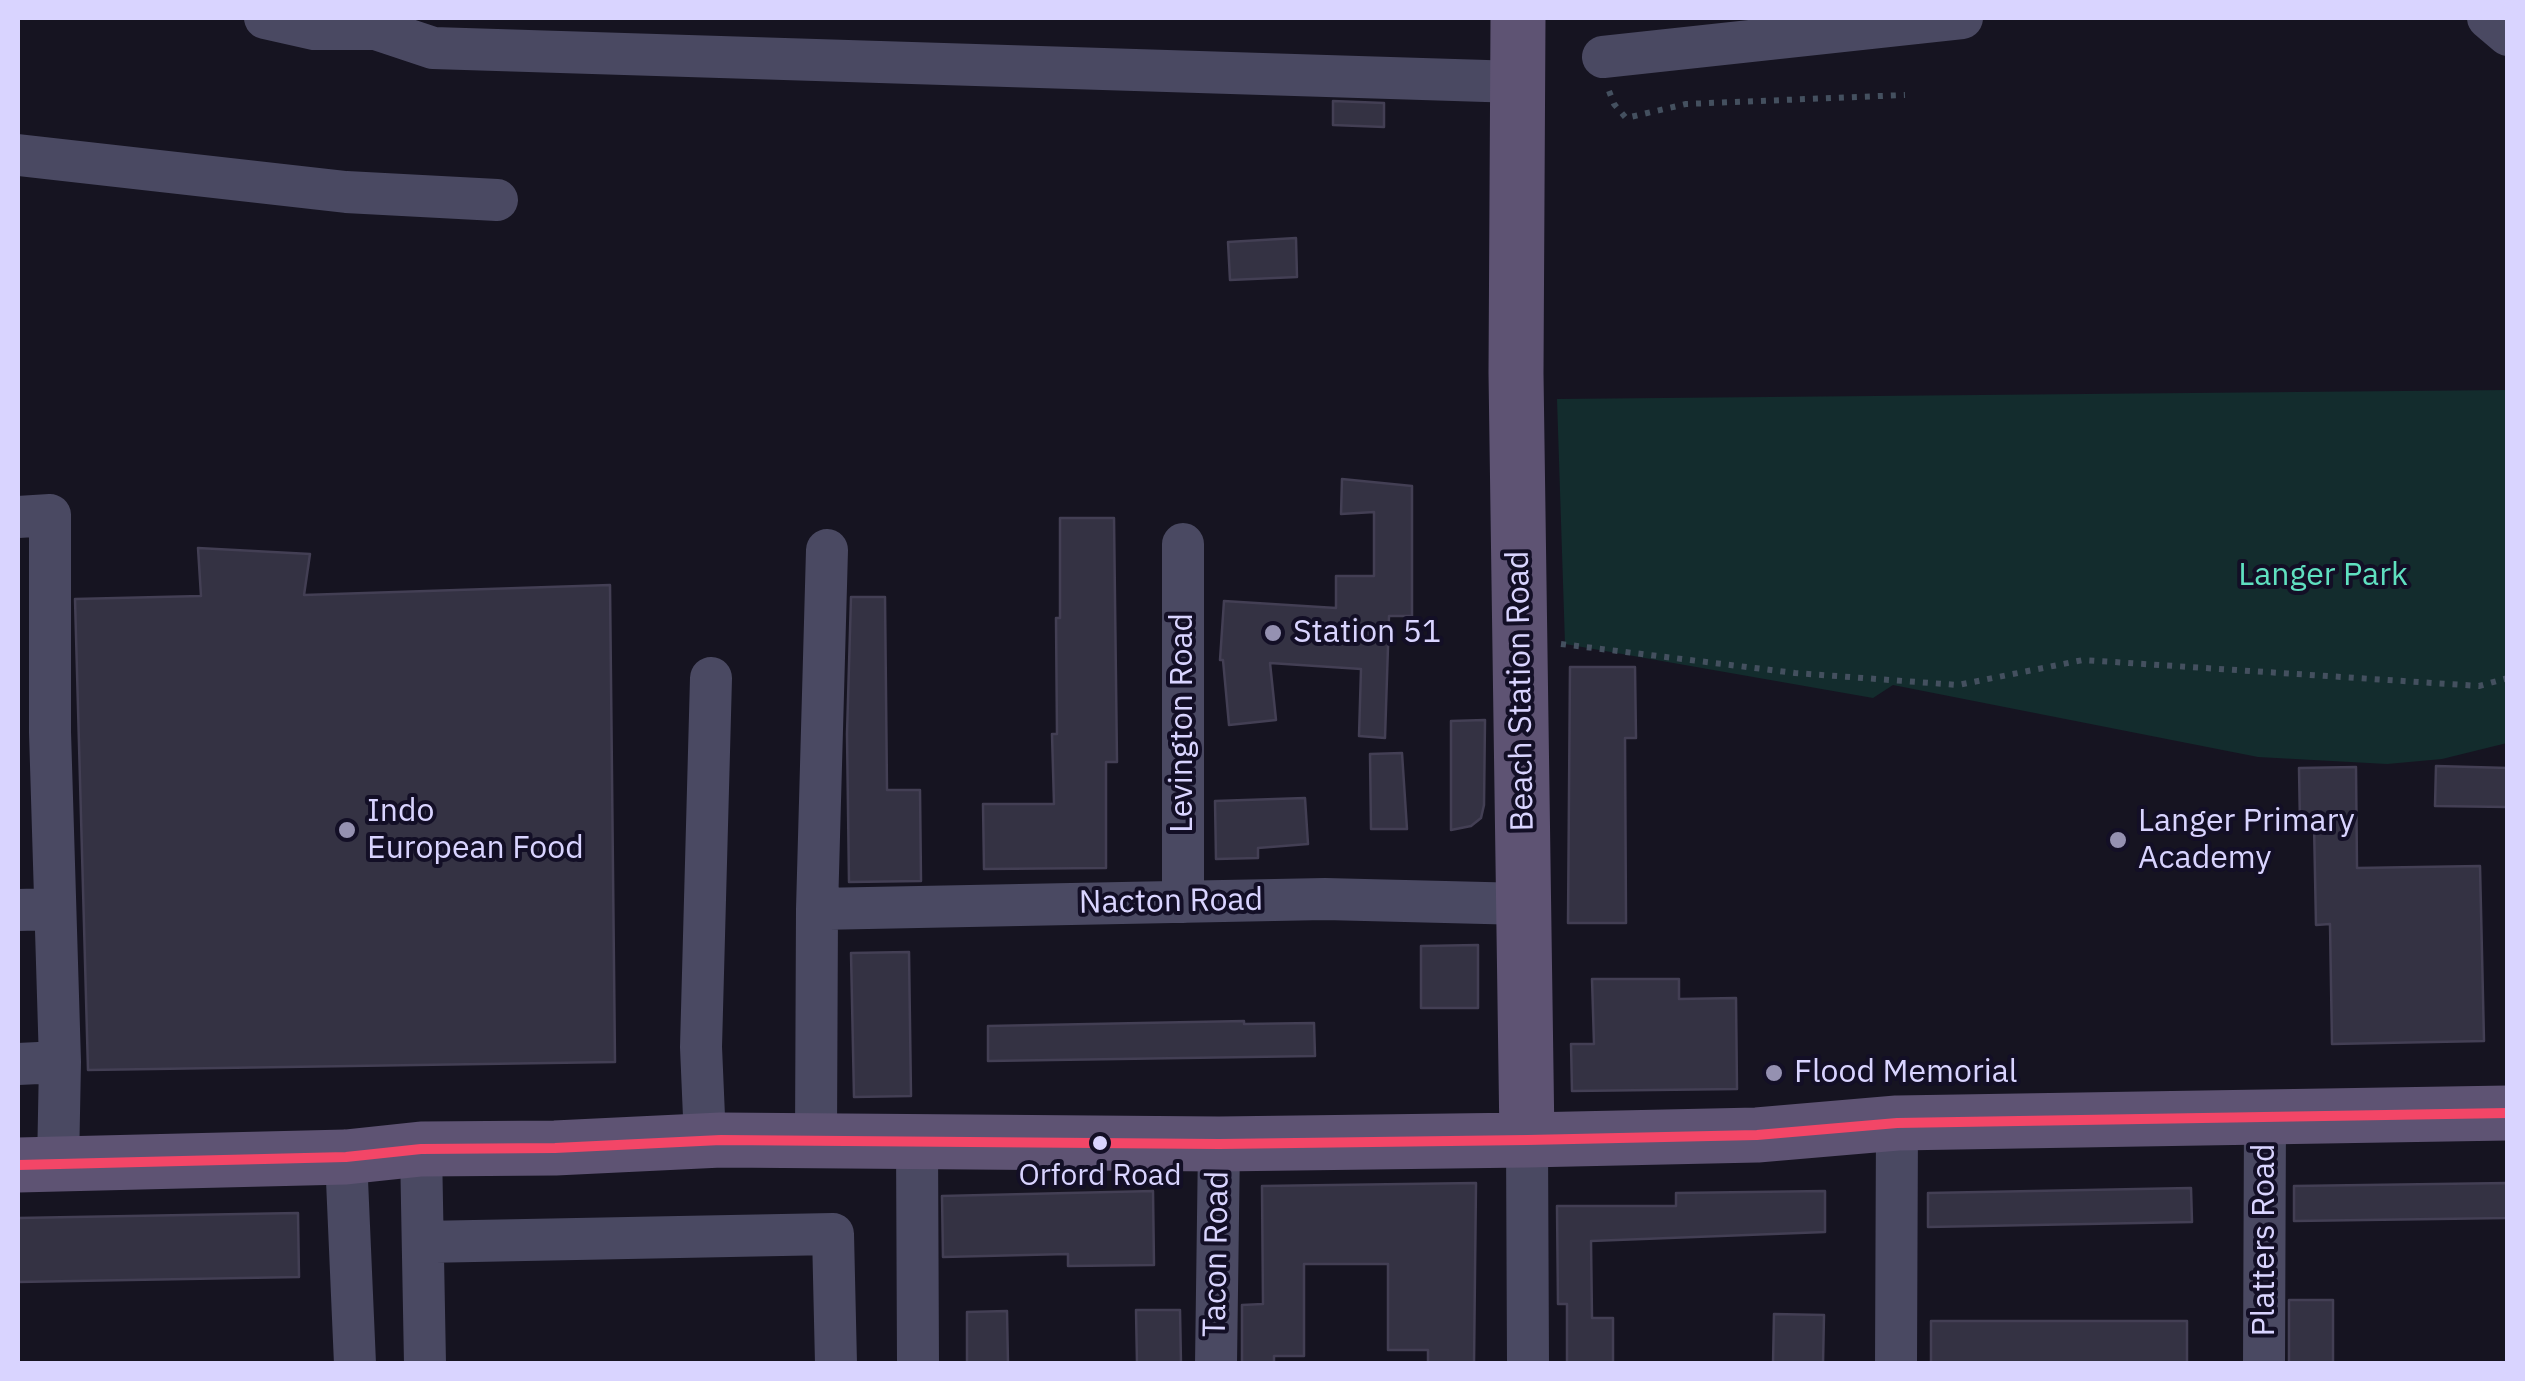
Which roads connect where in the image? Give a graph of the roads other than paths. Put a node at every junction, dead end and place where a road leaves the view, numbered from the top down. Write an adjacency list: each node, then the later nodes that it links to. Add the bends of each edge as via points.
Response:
1 (265, 18): 8 (street, via 314,29 376,29 433,48)
2 (1518, 18): 8 (main road, Beach Station Road)
3 (1962, 18): 5 (street)
4 (2488, 18): 6 (street)
5 (1670, 34): 7 (street)
6 (2508, 35)
7 (1603, 57)
8 (1518, 82): 17 (main road, Beach Station Road)
9 (18, 155): 10 (street, via 346,192)
10 (497, 200)
11 (18, 516): 15 (street, via 50,514)
12 (1182, 544): 16 (street, Levington Road)
13 (827, 550): 19 (street)
14 (711, 678): 26 (street)
15 (34, 732): 18 (street)
16 (1183, 902): 17 (street, Nacton Road); 19 (street, Nacton Road)
17 (1525, 904): 28 (main road, Beach Station Road)
18 (36, 909): 20 (street)
19 (817, 909): 25 (street)
20 (60, 1062): 21 (street); 32 (street)
21 (18, 1064)
22 (2508, 1113): 23 (main road)
23 (2265, 1116): 24 (main road); 41 (street, Platters Road)
24 (1898, 1123): 28 (main road, via 1758,1135); 40 (street)
25 (816, 1138): 26 (main road); 27 (main road)
26 (704, 1140): 30 (main road)
27 (916, 1140): 29 (main road); 37 (street)
28 (1528, 1140): 29 (main road); 39 (street, Beach Station Road)
29 (1218, 1144): 38 (street, Tacon Road)
30 (422, 1149): 31 (main road); 33 (street)
31 (346, 1157): 32 (main road); 34 (street)
32 (38, 1165)
33 (422, 1242): 35 (street); 36 (street, via 834,1234)
34 (355, 1364)
35 (426, 1364)
36 (836, 1364)
37 (918, 1364)
38 (1216, 1364)
39 (1528, 1364)
40 (1896, 1364)
41 (2264, 1364)

